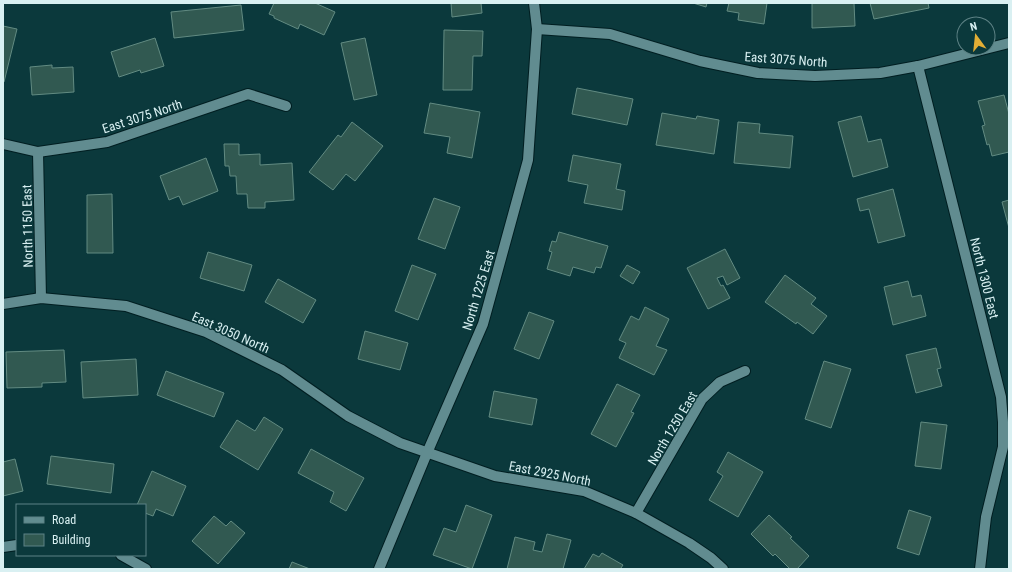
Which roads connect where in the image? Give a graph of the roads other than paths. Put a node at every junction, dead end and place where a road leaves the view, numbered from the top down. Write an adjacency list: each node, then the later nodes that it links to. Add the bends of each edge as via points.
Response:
1 (534, 3): 2 (street, North 1225 East)
2 (537, 29): 4 (street, East 3075 North, via 610,34 700,61 758,73 815,76 873,74); 11 (street, North 1225 East, via 528,160 483,324)
3 (1009, 42): 4 (street, East 3075 North)
4 (918, 66): 19 (street, North 1300 East, via 1001,397 1003,447 986,517)
5 (286, 106): 7 (street, East 3075 North, via 248,94 107,142)
6 (3, 144): 7 (street, East 3075 North)
7 (38, 152): 8 (street, North 1150 East)
8 (41, 298): 9 (street, East 3050 North); 11 (street, East 3050 North, via 126,306 206,332 282,370 348,416 400,443)
9 (3, 304)
10 (745, 371): 12 (street, North 1250 East, via 720,382 702,399)
11 (427, 453): 12 (street, East 2925 North, via 495,476 584,491); 17 (street, North 1225 East)
12 (636, 513): 18 (street, East 2925 North, via 689,543)
13 (16, 544): 14 (street)
14 (3, 547)
15 (123, 556): 16 (street)
16 (146, 569)
17 (379, 569)
18 (723, 569)
19 (980, 569)

